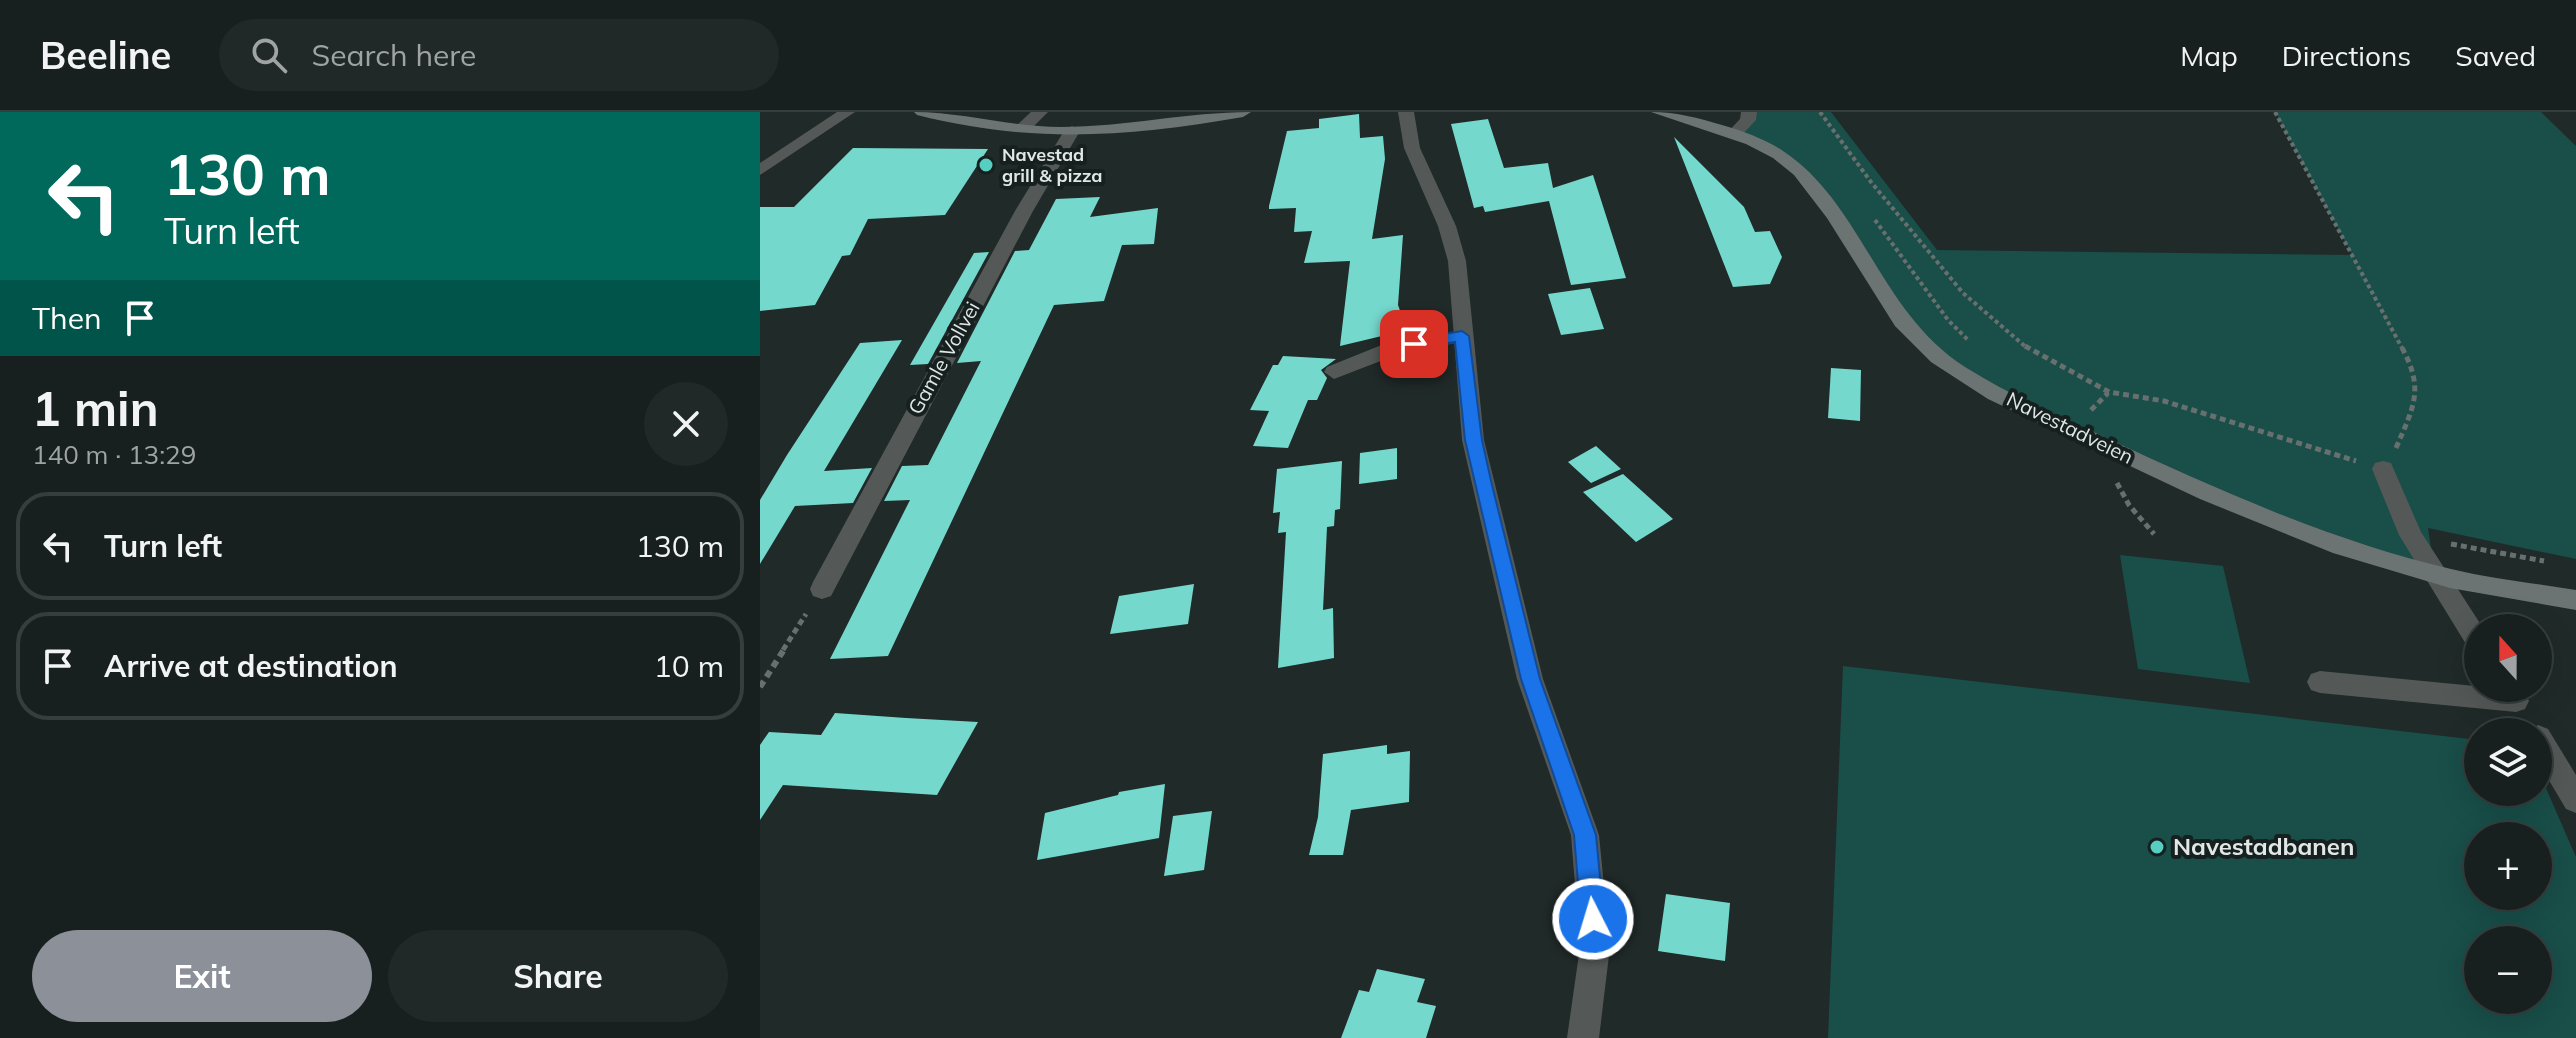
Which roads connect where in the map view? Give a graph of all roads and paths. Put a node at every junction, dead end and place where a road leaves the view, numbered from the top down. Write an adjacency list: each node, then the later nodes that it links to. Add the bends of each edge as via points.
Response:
1 (847, 112): 13 (street)
2 (922, 112): 10 (street)
3 (1040, 112): 10 (street)
4 (1243, 112): 11 (street, via 1147,128)
5 (1406, 112): 15 (street, via 1412,148 1457,261)
6 (1659, 112): 12 (street, Navestadveien)
7 (1749, 112): 12 (street)
8 (1820, 112): 20 (path, via 1963,293 2032,352 2109,392 2164,401)
9 (2275, 112): 20 (path, via 2415,371 2414,406)
10 (1022, 129): 11 (street)
11 (1072, 131): 24 (street, Gamle Vollvei)
12 (1734, 134): 23 (street, Navestadveien, via 1779,155 1799,171 1893,309 1922,343 1967,376 2097,443 2259,514)
13 (763, 165)
14 (1873, 218): 16 (path, via 1948,320)
15 (1462, 336): 17 (street, via 1386,351); 32 (street, via 1473,440 1530,679 1585,835 1595,947)
16 (1976, 347)
17 (1334, 372)
18 (2090, 409): 19 (path)
19 (2105, 415)
20 (2383, 469): 21 (street)
21 (2411, 535): 22 (path); 23 (street)
22 (2546, 562)
23 (2435, 575): 25 (street, Navestadveien); 26 (street)
24 (822, 589): 28 (path)
25 (2576, 600)
26 (2464, 620)
27 (2320, 682): 29 (street)
28 (760, 687)
29 (2464, 691)
30 (2552, 760): 31 (street)
31 (2576, 800)
32 (1583, 1038)

